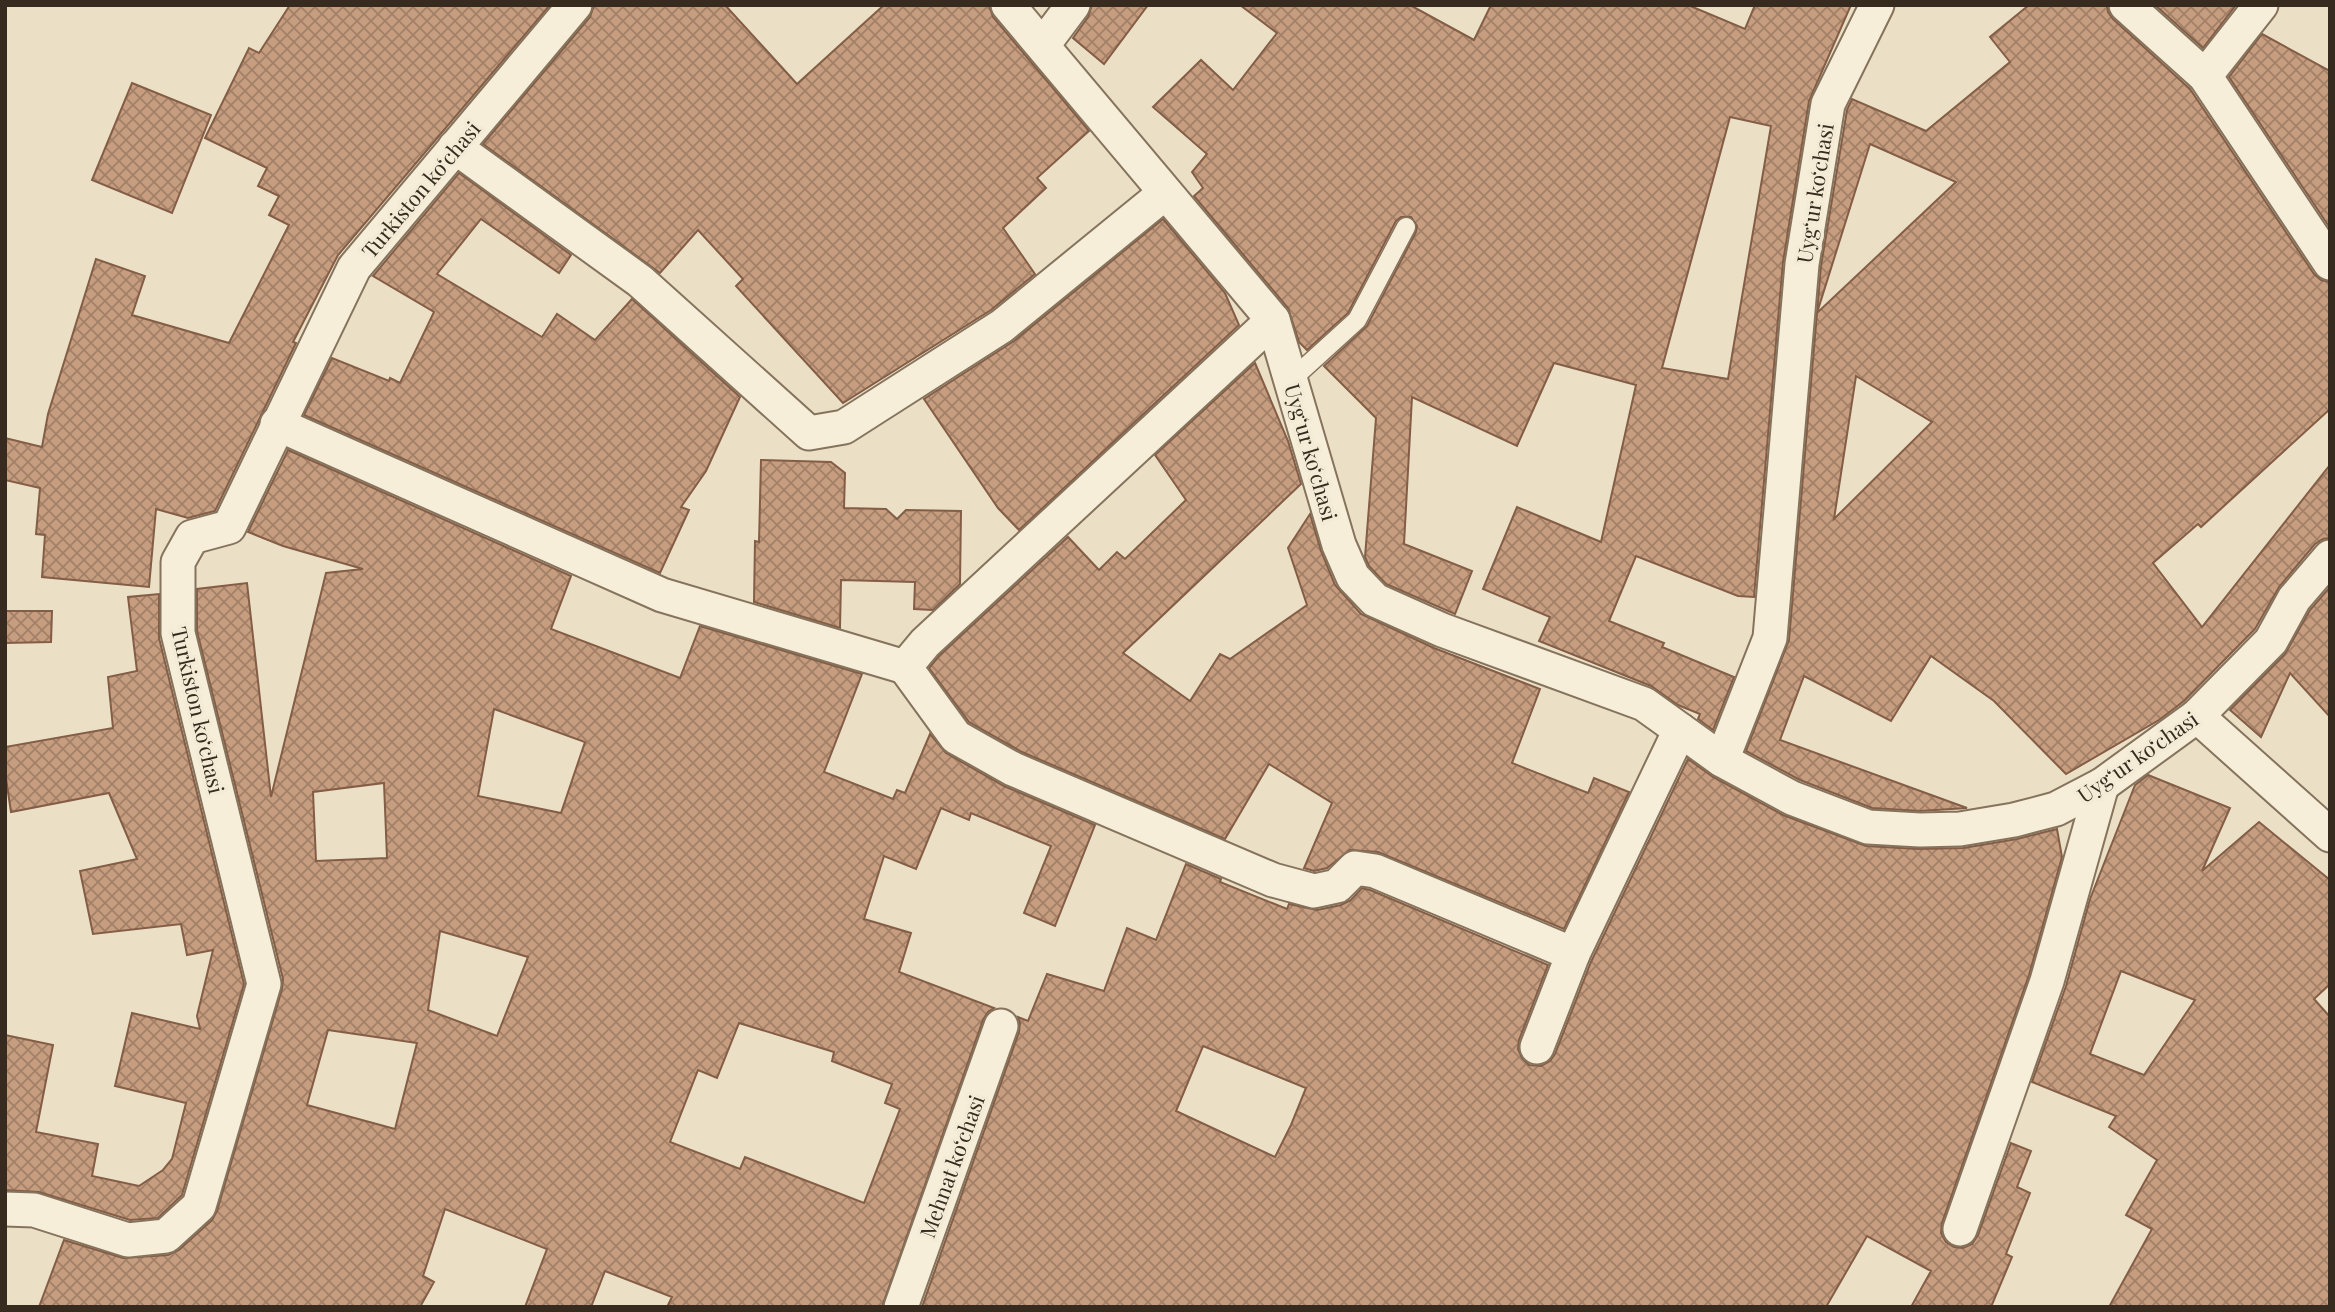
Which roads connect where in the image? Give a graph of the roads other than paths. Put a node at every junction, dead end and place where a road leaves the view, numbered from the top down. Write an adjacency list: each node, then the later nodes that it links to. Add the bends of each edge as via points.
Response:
1 (575, 5): 9 (street, Turkiston koʻchasi)
2 (1008, 5): 7 (street, Uygʻur koʻchasi)
3 (1073, 5): 7 (street)
4 (1877, 5): 20 (street, Uygʻur koʻchasi, via 1828,104 1802,264 1770,638)
5 (2126, 5): 8 (street)
6 (2260, 5): 8 (street)
7 (1043, 45): 10 (street, Uygʻur koʻchasi)
8 (2205, 76): 12 (street)
9 (455, 147): 10 (street, via 640,281 809,433 845,427 1002,327); 15 (street, Turkiston koʻchasi, via 354,268)
10 (1166, 193): 13 (street, Uygʻur koʻchasi)
11 (1406, 227): 14 (lane, via 1357,320)
12 (2330, 263)
13 (1273, 320): 14 (street, Uygʻur koʻchasi); 17 (street, via 925,643)
14 (1291, 380): 19 (street, Uygʻur koʻchasi, via 1339,545 1353,578 1375,600 1442,630 1644,704)
15 (277, 424): 17 (street, via 662,595); 26 (street, Turkiston koʻchasi, via 229,527 191,537 178,562 178,633 264,984 199,1206 166,1236 128,1240 34,1209)
16 (2330, 557): 18 (street, Uygʻur koʻchasi, via 2294,599 2271,641)
17 (905, 667): 23 (street, via 956,737 1013,769 1273,880 1314,891 1337,886 1355,868 1375,871)
18 (2197, 716): 21 (street, Uygʻur koʻchasi); 22 (street)
19 (1680, 730): 20 (street, Uygʻur koʻchasi); 23 (street)
20 (1722, 760): 21 (street, Uygʻur koʻchasi, via 1792,799 1868,827 1960,829 2056,809)
21 (2102, 785): 27 (street, via 2047,981)
22 (2330, 835)
23 (1573, 954): 25 (street)
24 (1001, 1026): 28 (street, Mehnat koʻchasi)
25 (1537, 1047)
26 (5, 1209)
27 (1960, 1229)
28 (901, 1307)

